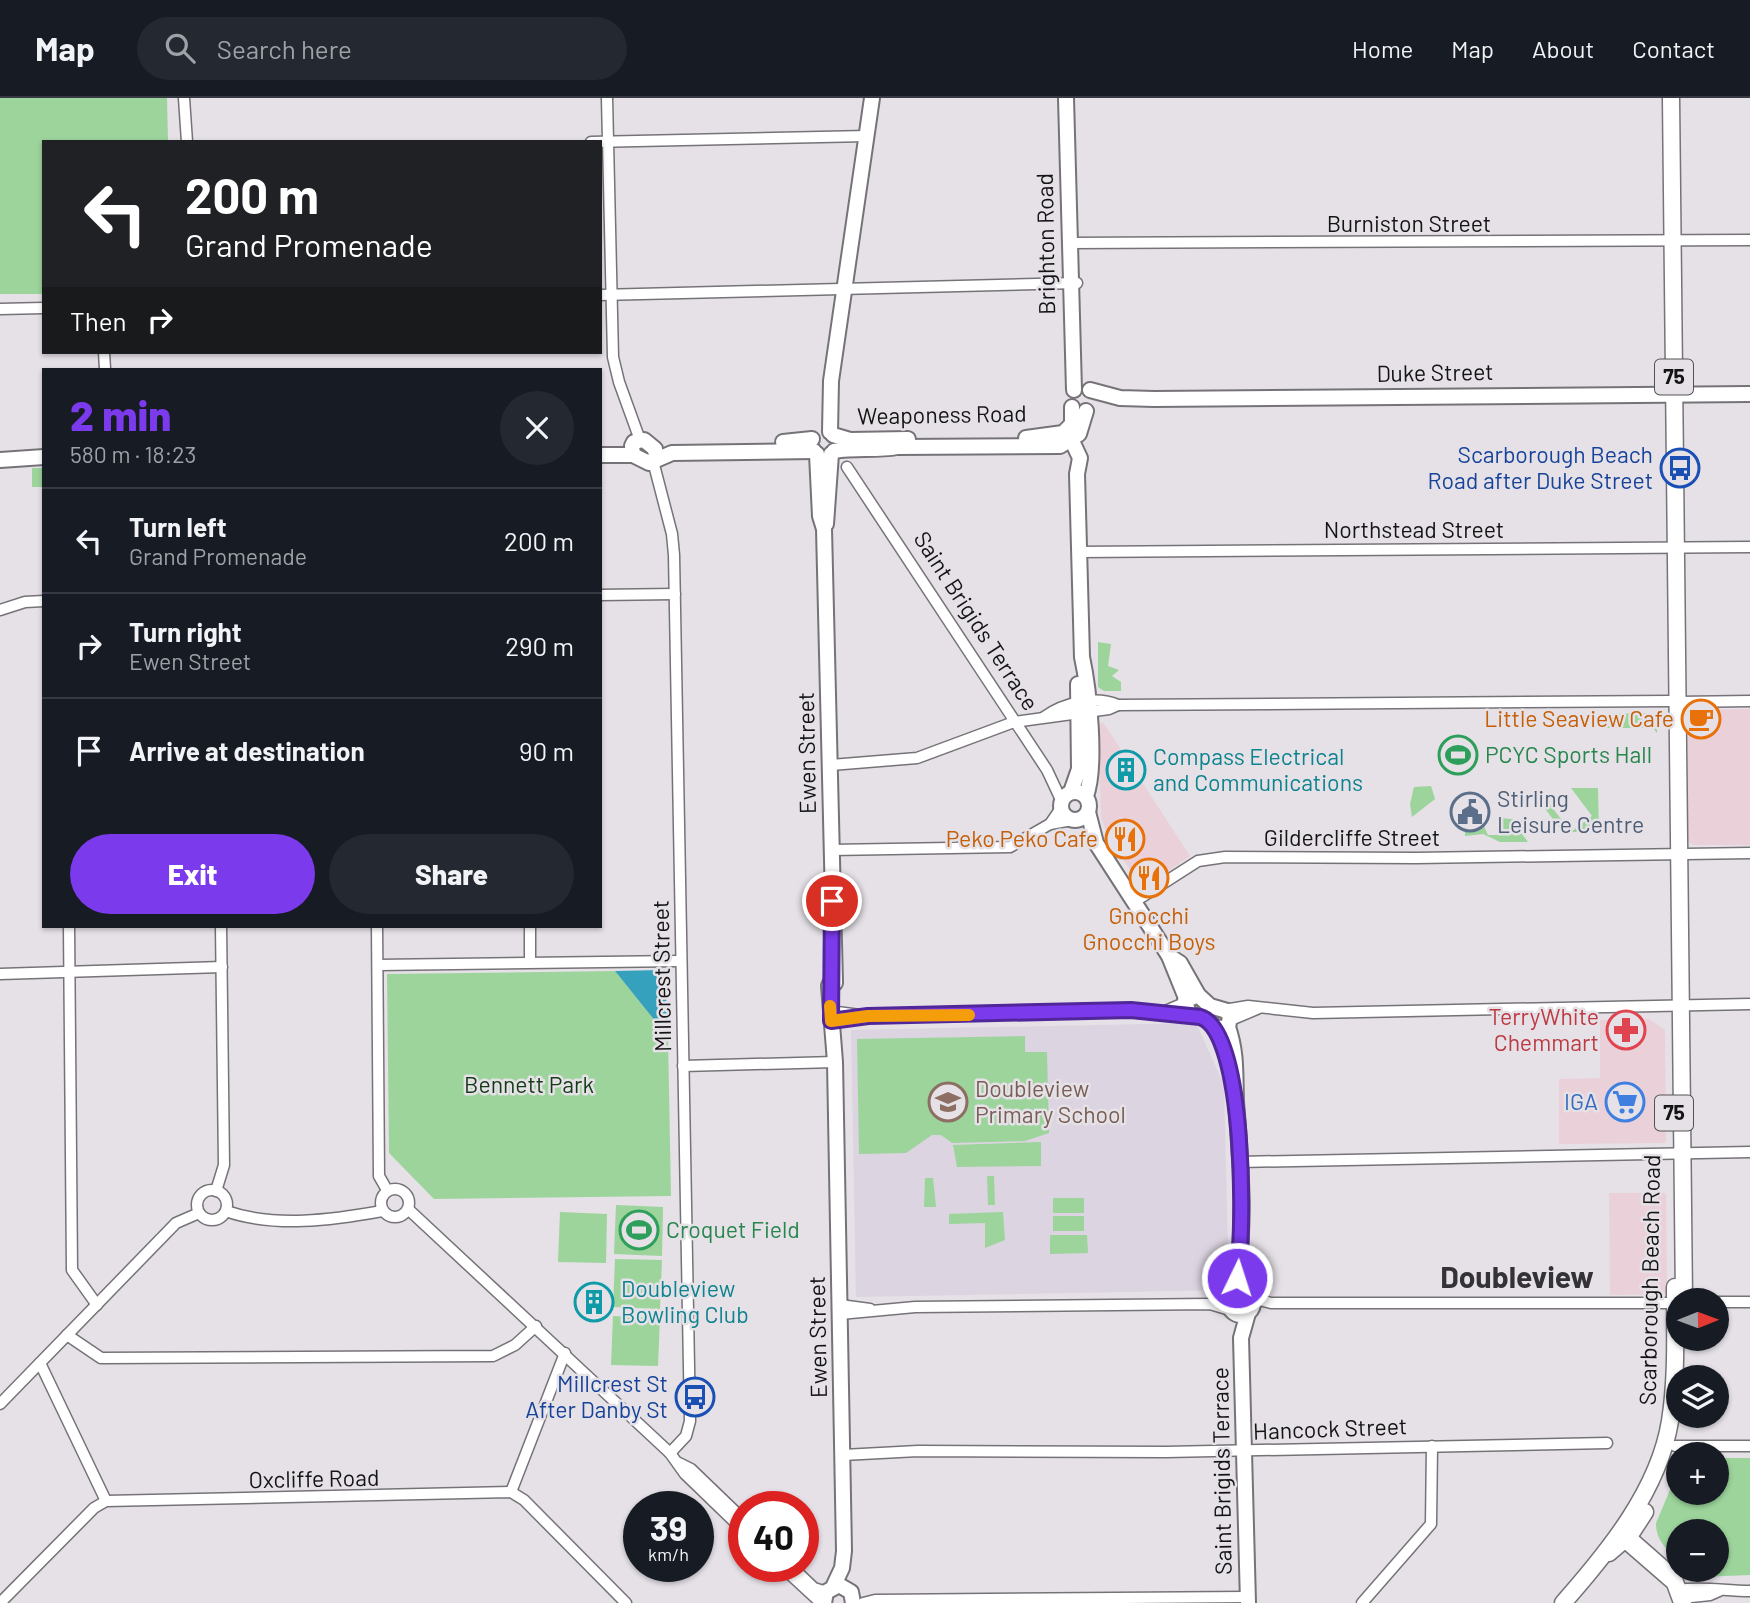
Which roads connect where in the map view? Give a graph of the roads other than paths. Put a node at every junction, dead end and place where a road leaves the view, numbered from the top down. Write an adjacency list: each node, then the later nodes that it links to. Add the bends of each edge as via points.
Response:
1 (184, 98): 8 (street)
2 (607, 98): 10 (street, Millcrest Street)
3 (872, 98): 7 (main road, Ewen Street)
4 (1066, 98): 13 (main road, Brighton Road)
5 (1075, 98): 13 (main road, Brighton Road)
6 (1671, 98): 12 (main road, Scarborough Beach Road / 75)
7 (867, 136): 10 (street); 15 (main road, Ewen Street)
8 (187, 140)
9 (602, 141): 10 (street)
10 (607, 141): 16 (street, Millcrest Street)
11 (1750, 240): 12 (street, Burniston Street)
12 (1672, 241): 13 (street, Burniston Street); 20 (main road, Scarborough Beach Road / 75)
13 (1073, 244): 14 (main road, Brighton Road)
14 (1073, 283): 15 (street); 19 (main road, Brighton Road)
15 (845, 289): 16 (street); 25 (main road, Ewen Street, via 827,386)
16 (605, 295): 27 (street, Millcrest Street, via 615,370)
17 (42, 308): 18 (street)
18 (0, 309)
19 (1084, 389): 22 (main road, Duke Street); 23 (main road, Brighton Road, via 1094,397); 23 (main road, via 1070,397)
20 (1674, 394): 21 (main road, Duke Street); 22 (main road, Duke Street); 35 (main road, Scarborough Beach Road / 75)
21 (1750, 394)
22 (1120, 398): 23 (main road, Duke Street)
23 (1084, 408): 24 (main road, via 1079,434)
24 (1067, 440): 25 (main road, Weaponess Road, via 882,450); 36 (main road, via 1080,457)
25 (824, 444): 27 (main road, Weaponess Road); 45 (main road, Ewen Street, via 820,516)
26 (602, 447): 27 (main road, Weaponess Road)
27 (644, 453): 28 (main road, Weaponess Road); 37 (street, Millcrest Street, via 672,534)
28 (602, 455)
29 (42, 457): 30 (main road)
30 (0, 460)
31 (42, 466): 33 (main road)
32 (847, 467): 44 (street, Saint Brigids Terrace)
33 (0, 468)
34 (1750, 547): 35 (street, Northstead Street)
35 (1676, 548): 36 (street, Northstead Street); 42 (main road, Scarborough Beach Road / 75, via 1675,655 1670,670)
36 (1079, 552): 43 (main road)
37 (675, 594): 38 (street); 58 (street, Millcrest Street)
38 (602, 595)
39 (42, 601): 40 (street)
40 (0, 610)
41 (1750, 701): 42 (street)
42 (1675, 702): 43 (street); 51 (main road, Scarborough Beach Road / 75)
43 (1083, 706): 44 (street, via 1056,718); 46 (main road, via 1089,779); 47 (main road, via 1077,782)
44 (1014, 722): 45 (street, via 917,758); 47 (street, Saint Brigids Terrace)
45 (831, 765): 50 (main road, Ewen Street)
46 (1086, 796): 47 (main road); 48 (main road, via 1089,803)
47 (1065, 801): 48 (main road); 49 (street)
48 (1078, 817): 49 (street); 53 (main road)
49 (1050, 824): 50 (street, via 1010,847)
50 (831, 850): 68 (main road, Ewen Street)
51 (1676, 853): 52 (street, Gildercliffe Street); 53 (street, Gildercliffe Street, via 1226,857 1198,862); 66 (main road, Scarborough Beach Road / 75)
52 (1750, 853)
53 (1133, 902): 64 (main road, via 1169,956 1180,963)
54 (69, 928): 62 (street)
55 (221, 928): 61 (street)
56 (377, 928): 60 (street)
57 (530, 928): 59 (street)
58 (680, 961): 59 (street); 73 (street, Millcrest Street)
59 (530, 962): 60 (street)
60 (378, 965): 78 (street, via 379,1176)
61 (222, 967): 62 (street); 79 (street, via 224,1165)
62 (71, 973): 63 (street); 89 (street, via 72,1270)
63 (0, 974)
64 (1189, 999): 67 (street); 69 (main road); 70 (main road)
65 (1750, 1004): 66 (street)
66 (1678, 1007): 70 (street, via 1313,1013 1248,1006); 76 (main road, Scarborough Beach Road / 75)
67 (1163, 1012): 68 (street); 69 (street)
68 (834, 1016): 72 (main road, Ewen Street)
69 (1193, 1016): 71 (main road, via 1206,1018)
70 (1228, 1019): 71 (main road, via 1221,1030); 74 (main road, Saint Brigids Terrace, via 1237,1066)
71 (1212, 1026): 74 (main road, Saint Brigids Terrace, via 1226,1051)
72 (835, 1062): 73 (street); 90 (main road, Ewen Street)
73 (683, 1066): 102 (street, Millcrest Street, via 690,1421 686,1436)
74 (1235, 1085): 77 (main road, Saint Brigids Terrace)
75 (1750, 1152): 76 (street)
76 (1679, 1153): 77 (street); 84 (main road, Scarborough Beach Road / 75)
77 (1240, 1162): 88 (main road, Saint Brigids Terrace)
78 (387, 1190): 80 (street, via 399,1188 408,1195); 82 (street, via 380,1200)
79 (216, 1191): 81 (street, via 226,1201); 83 (street, via 203,1194 198,1201)
80 (408, 1209): 82 (street, via 403,1216 392,1218); 91 (street)
81 (226, 1211): 82 (street, via 248,1219 300,1220); 83 (street, via 212,1220)
82 (382, 1211)
83 (200, 1213): 89 (street, via 176,1223)
84 (1679, 1288)
85 (1750, 1301): 87 (street)
86 (1666, 1302): 88 (street)
87 (1729, 1302)
88 (1241, 1303): 90 (street); 101 (main road, Saint Brigids Terrace)
89 (97, 1305): 92 (street)
90 (840, 1310): 103 (main road, Ewen Street)
91 (536, 1326): 92 (street, via 515,1345 493,1356 101,1358); 94 (street)
92 (67, 1335): 95 (street)
93 (1675, 1351): 110 (main road, Scarborough Beach Road / 75, via 1670,1422 1656,1470)
94 (565, 1353): 102 (street); 106 (street)
95 (40, 1363): 96 (street); 107 (street)
96 (0, 1404)
97 (1607, 1443): 98 (street, Hancock Street)
98 (1432, 1446): 101 (street, Hancock Street); 121 (street, via 1431,1524)
99 (1729, 1446): 100 (street)
100 (1750, 1446)
101 (1243, 1451): 103 (street, Hancock Street); 117 (main road, Saint Brigids Terrace)
102 (670, 1453): 104 (street)
103 (843, 1455): 114 (main road, Ewen Street, via 842,1568)
104 (679, 1462): 108 (street); 109 (street, via 685,1474)
105 (1666, 1467): 110 (main road, Scarborough Beach Road / 75, via 1651,1503)
106 (511, 1492): 107 (street, Oxcliffe Road); 119 (street)
107 (106, 1501): 118 (street)
108 (728, 1505)
109 (728, 1516)
110 (1623, 1535): 115 (street, via 1676,1576); 122 (main road, Scarborough Beach Road / 75)
111 (808, 1582): 114 (street)
112 (811, 1582): 114 (street)
113 (1750, 1591): 115 (street)
114 (836, 1595): 116 (street)
115 (1681, 1597)
116 (875, 1600): 117 (street); 120 (street)
117 (1248, 1600)
118 (0, 1603)
119 (626, 1603)
120 (863, 1603)
121 (1362, 1603)
122 (1563, 1603)

